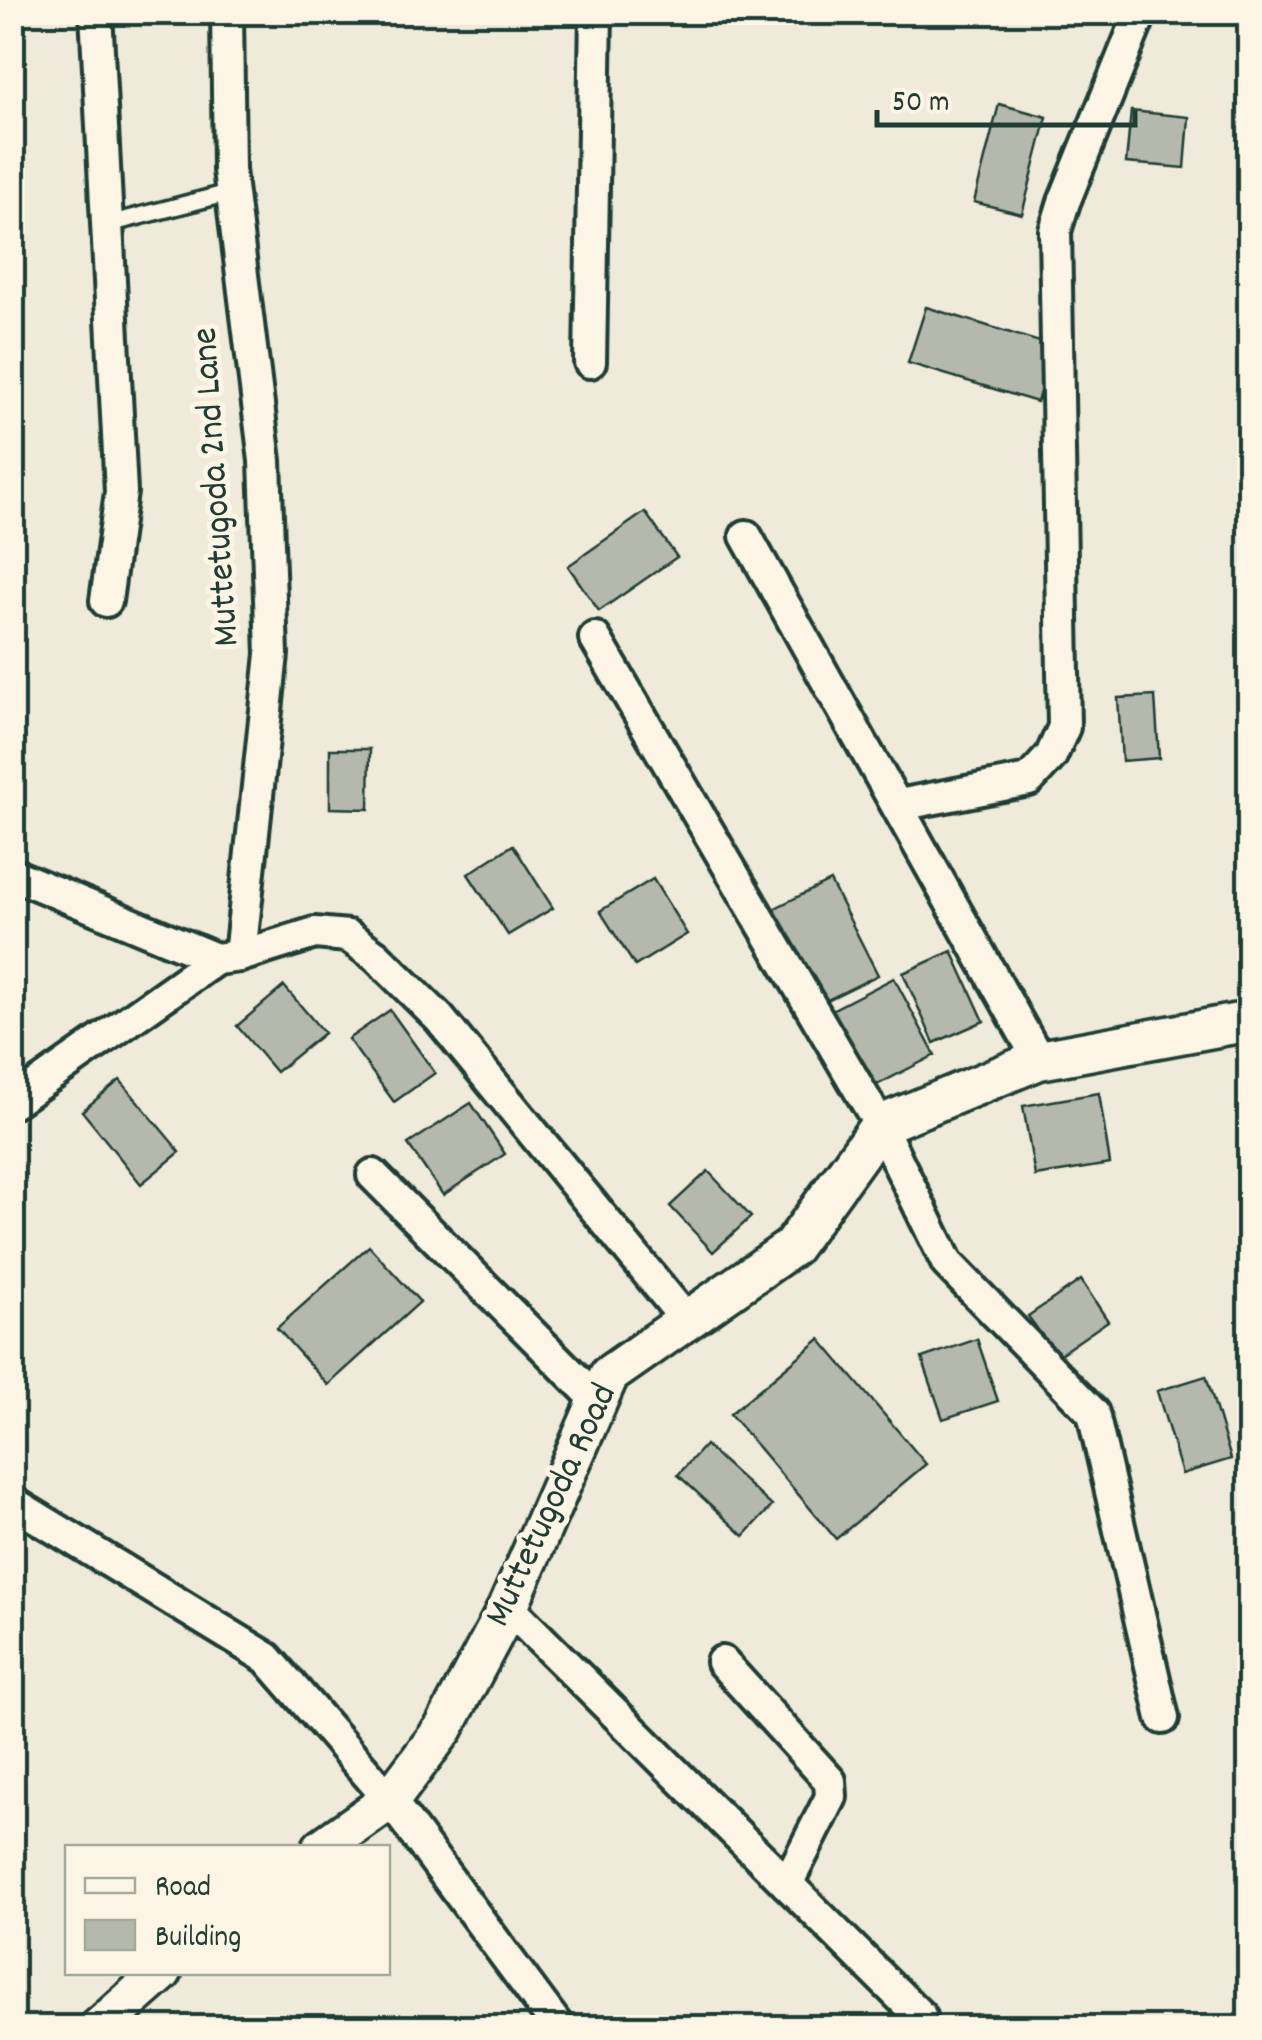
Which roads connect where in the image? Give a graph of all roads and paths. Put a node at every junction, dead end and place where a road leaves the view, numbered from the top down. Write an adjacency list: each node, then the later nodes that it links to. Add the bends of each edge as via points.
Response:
1 (96, 12): 6 (street)
2 (228, 12): 5 (street, Muttetugoda 2nd Lane)
3 (596, 12): 7 (street)
4 (1142, 12): 11 (street, via 1055,230 1064,727 1051,756 1029,780)
5 (232, 192): 6 (lane); 13 (street, Muttetugoda 2nd Lane, via 265,461 272,654)
6 (109, 224): 9 (street, via 122,492)
7 (590, 362)
8 (746, 536): 11 (street)
9 (106, 601)
10 (594, 638): 17 (street)
11 (899, 805): 15 (street)
12 (12, 874): 13 (street)
13 (228, 958): 16 (street); 19 (street, via 315,933 348,936 376,956 439,1018)
14 (1250, 1022): 15 (street)
15 (1039, 1060): 17 (street)
16 (12, 1103)
17 (880, 1125): 19 (street, Muttetugoda Road, via 792,1247); 24 (street, via 946,1263 1094,1413)
18 (373, 1175): 20 (street)
19 (688, 1322): 20 (street, Muttetugoda Road, via 609,1375)
20 (597, 1400): 22 (street, Muttetugoda Road)
21 (12, 1502): 25 (street, via 267,1658)
22 (508, 1607): 25 (street, Muttetugoda Road, via 444,1728); 27 (street)
23 (722, 1662): 27 (street, via 830,1781 830,1797)
24 (1163, 1718)
25 (390, 1800): 26 (street, Muttetugoda Road); 31 (street)
26 (326, 1845)
27 (787, 1884): 29 (street)
28 (159, 1975): 30 (street)
29 (920, 2016)
30 (102, 2026)
31 (559, 2028)

